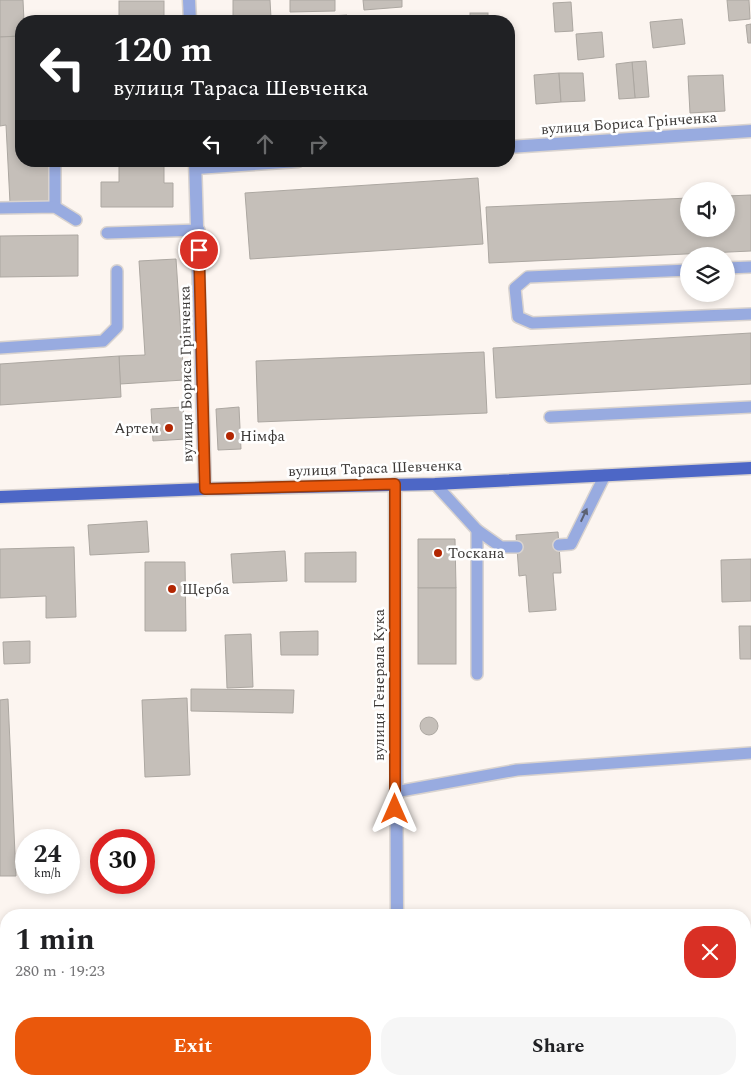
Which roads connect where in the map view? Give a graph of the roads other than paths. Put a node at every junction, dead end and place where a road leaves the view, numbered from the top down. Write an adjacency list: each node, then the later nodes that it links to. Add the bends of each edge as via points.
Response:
1 (189, 0): 2 (street)
2 (190, 15)
3 (751, 131): 4 (street, вулиця Бориса Грінченка)
4 (515, 147)
5 (54, 167): 7 (lane)
6 (195, 167): 10 (street, вулиця Бориса Грінченка)
7 (55, 207): 8 (lane); 9 (lane)
8 (0, 208)
9 (76, 220)
10 (199, 230): 11 (lane); 24 (street, вулиця Бориса Грінченка)
11 (107, 233)
12 (751, 267): 13 (lane)
13 (735, 268)
14 (680, 270): 16 (lane, via 528,277 515,288 518,316 532,323)
15 (117, 271): 17 (lane, via 117,327 104,341)
16 (751, 314)
17 (0, 348)
18 (751, 407): 19 (lane)
19 (550, 417)
20 (751, 468): 21 (main road, вулиця Тараса Шевченка)
21 (604, 475): 23 (main road, вулиця Тараса Шевченка); 27 (lane, one-way to 21, via 571,544)
22 (395, 484): 23 (main road, вулиця Тараса Шевченка); 24 (main road, вулиця Тараса Шевченка); 31 (street, вулиця Генерала Кука)
23 (435, 484): 26 (lane)
24 (205, 489): 25 (main road, вулиця Тараса Шевченка)
25 (0, 498)
26 (478, 530): 28 (lane, via 501,547); 29 (lane)
27 (559, 546)
28 (517, 547)
29 (477, 674)
30 (751, 753): 31 (lane, via 517,770)
31 (395, 792): 32 (street, вулиця Генерала Кука)
32 (396, 909)

